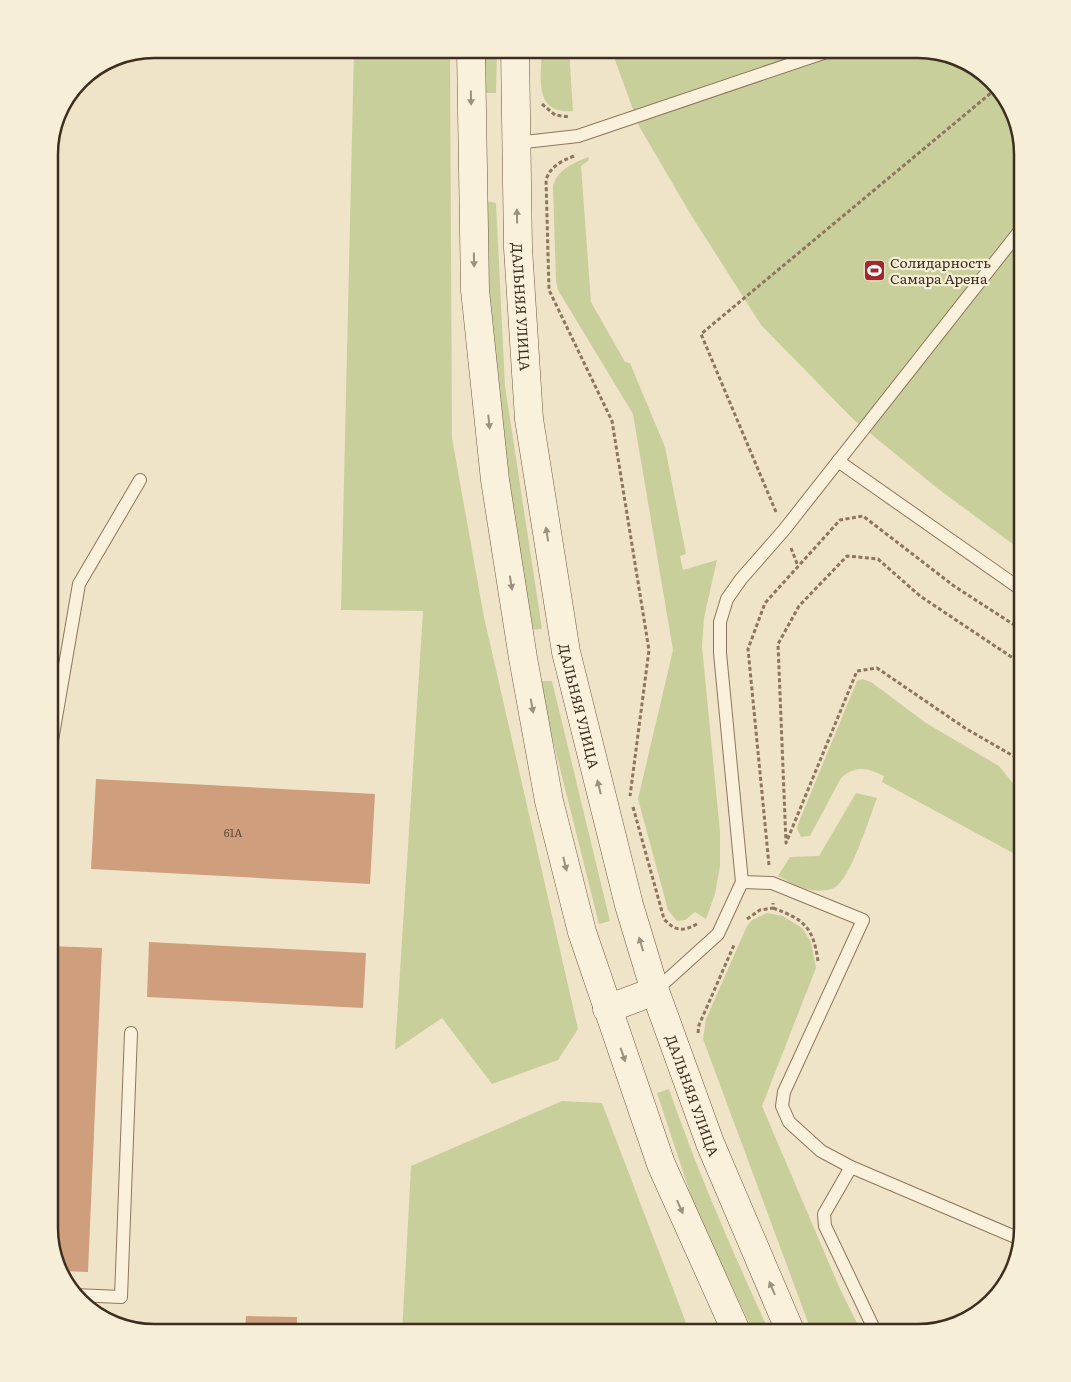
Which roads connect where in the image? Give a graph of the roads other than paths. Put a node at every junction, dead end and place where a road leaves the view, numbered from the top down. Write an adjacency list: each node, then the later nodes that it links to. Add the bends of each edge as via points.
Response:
1 (471, 58): 4 (main road, one-way to 4)
2 (515, 58): 5 (main road, ДАЛЬНЯЯ УЛИЦА)
3 (808, 58): 5 (lane, via 578,136)
4 (472, 142): 5 (main road); 11 (main road, one-way to 11, via 475,290 496,480)
5 (516, 143): 10 (main road, ДАЛЬНЯЯ УЛИЦА, one-way to 5, via 529,419 518,248)
6 (1014, 238): 7 (lane)
7 (838, 461): 9 (lane); 13 (lane, via 741,579 727,599 720,622 720,652)
8 (140, 480): 12 (lane, via 78,584)
9 (1014, 584)
10 (566, 652): 11 (main road); 14 (main road, ДАЛЬНЯЯ УЛИЦА, one-way to 10, via 629,905)
11 (523, 658): 15 (main road, one-way to 15, via 549,801 582,932)
12 (58, 704)
13 (742, 882): 14 (lane, via 718,934); 17 (lane, via 772,883 863,920 784,1092 782,1106 789,1122 821,1151)
14 (655, 991): 15 (main road); 21 (main road, ДАЛЬНЯЯ УЛИЦА, one-way to 14, via 710,1143)
15 (607, 1009): 20 (main road, one-way to 20, via 661,1164)
16 (131, 1033): 19 (lane, via 121,1296)
17 (851, 1167): 18 (lane); 22 (lane, via 824,1214 825,1226)
18 (1013, 1236)
19 (84, 1295)
20 (734, 1324)
21 (787, 1324)
22 (872, 1324)

